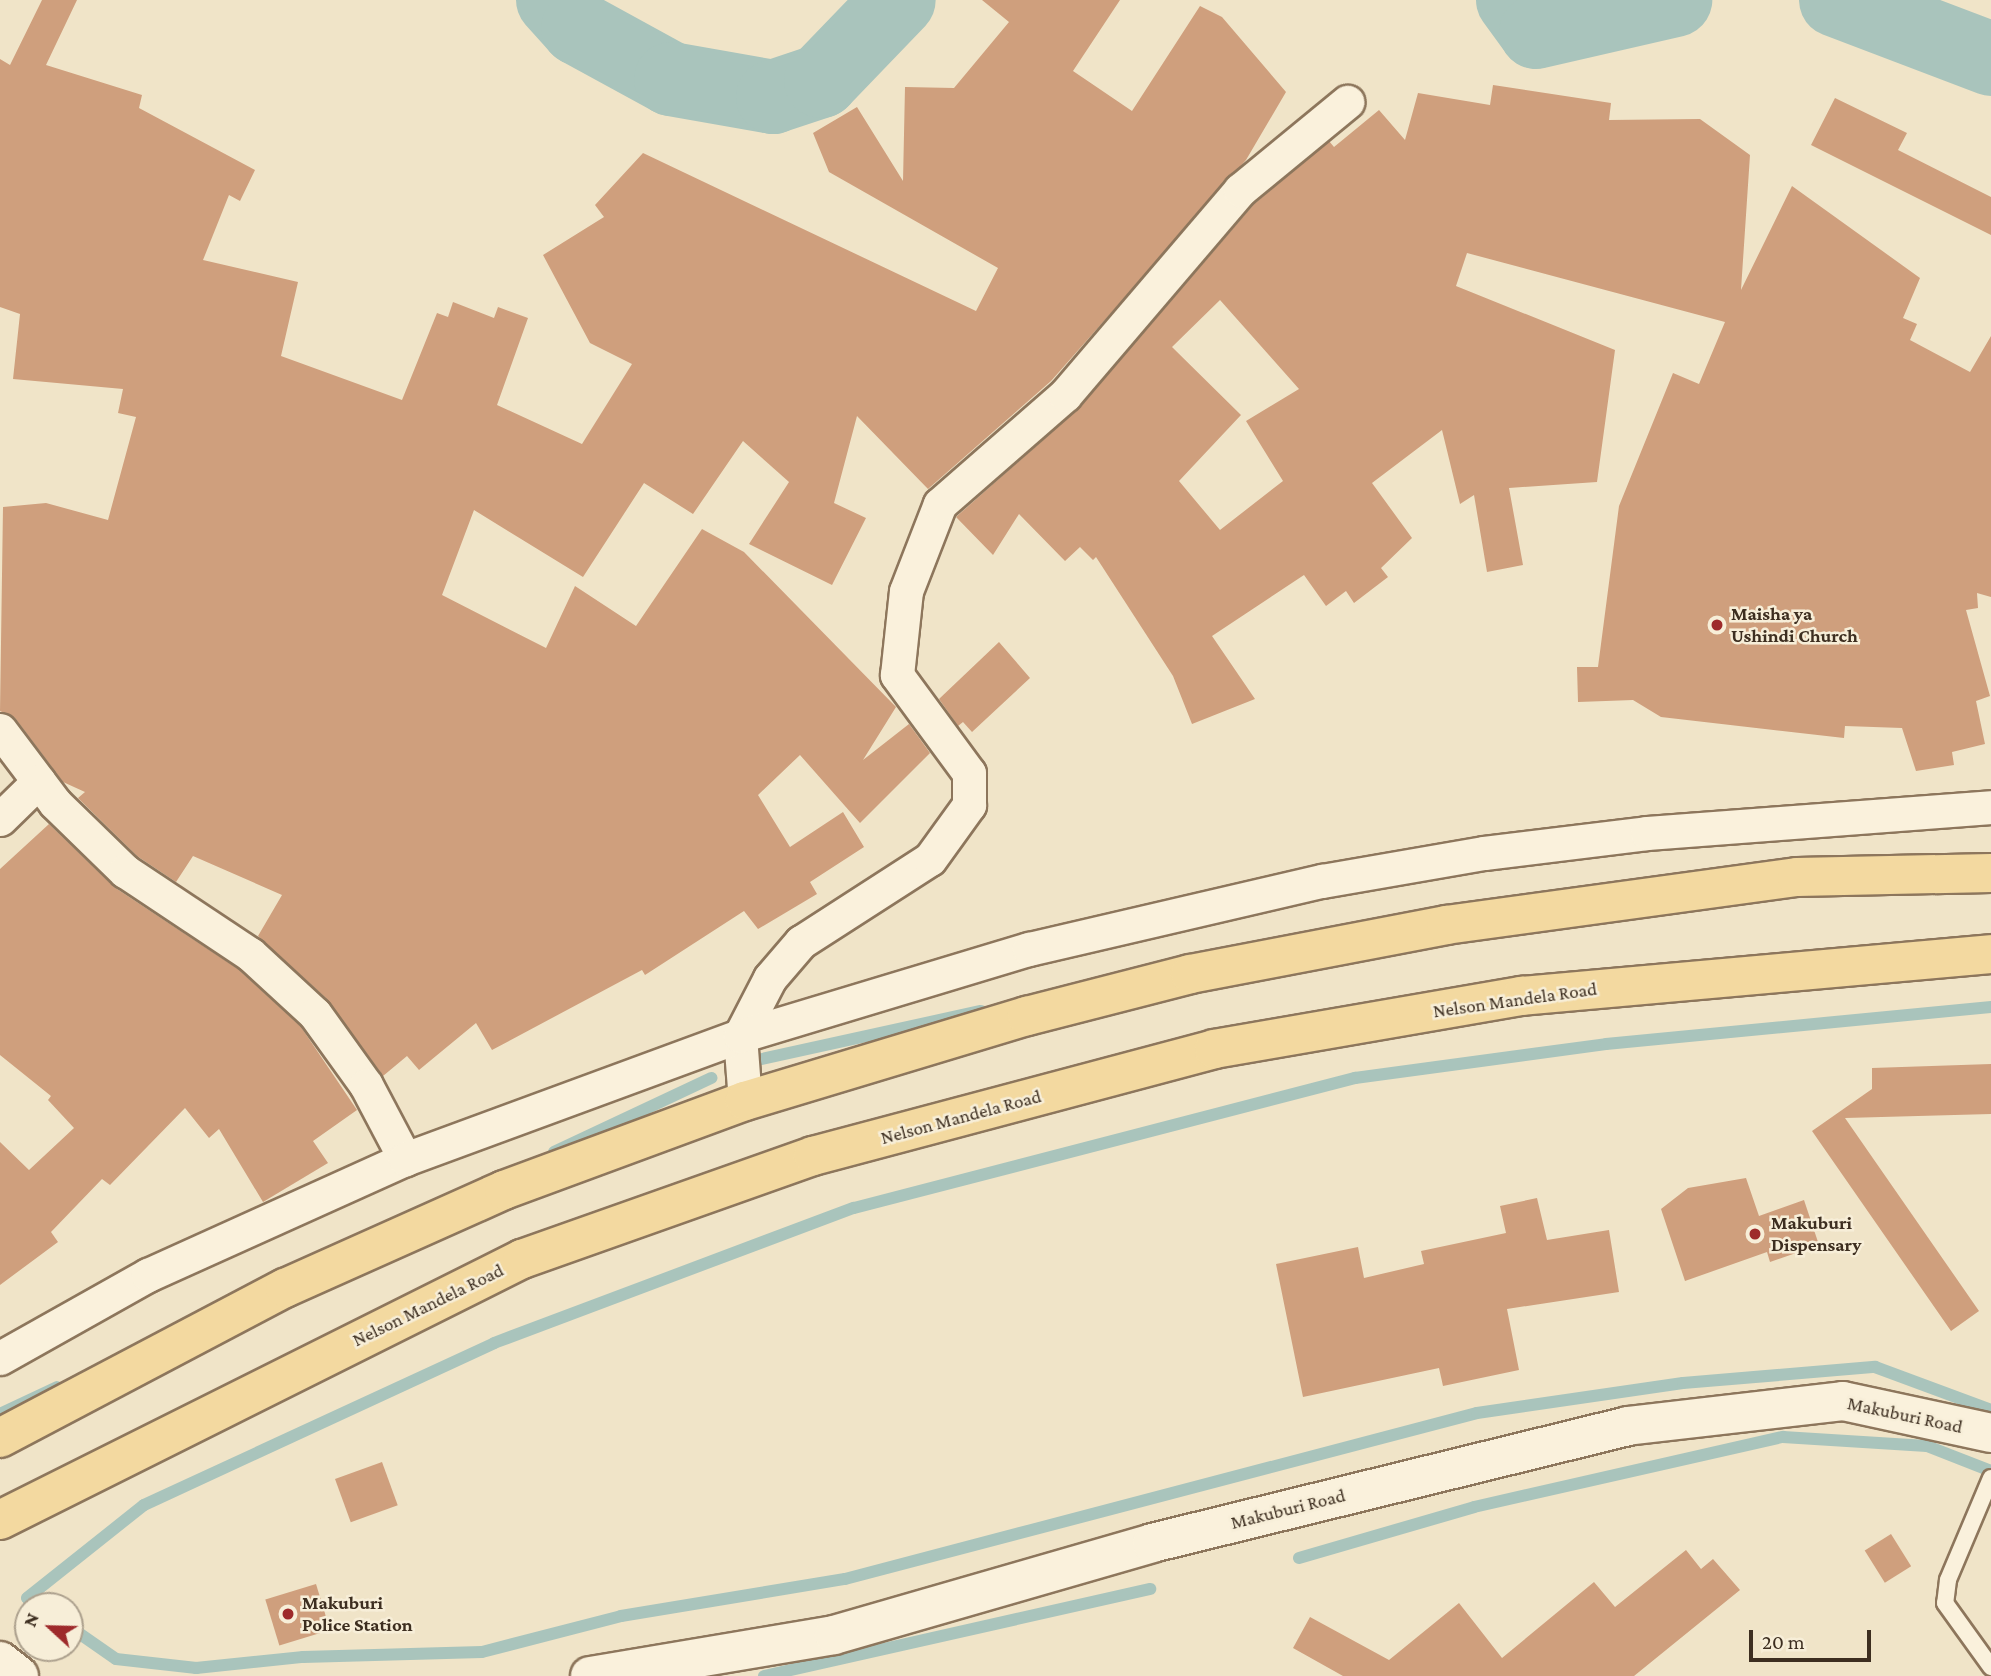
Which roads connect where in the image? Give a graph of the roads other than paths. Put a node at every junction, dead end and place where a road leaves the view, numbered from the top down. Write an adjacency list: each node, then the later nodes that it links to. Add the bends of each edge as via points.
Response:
1 (1347, 102): 8 (street, via 1240,190 1065,395 940,504 906,591 897,675 969,773 969,806 930,859 802,942 770,978)
2 (0, 730): 3 (street)
3 (39, 781): 5 (street); 10 (street, via 125,871 250,954 315,1014 366,1085)
4 (1991, 807): 8 (street, via 1647,833 1322,881 1029,949)
5 (0, 819)
6 (1991, 873): 9 (main road, via 1797,877 1446,925 1176,978)
7 (1991, 954): 15 (main road, Nelson Mandela Road, via 1495,1000 1214,1049 813,1156 522,1259)
8 (740, 1036): 9 (street); 10 (street)
9 (745, 1101): 13 (main road, via 504,1190 346,1261)
10 (405, 1159): 11 (street, via 148,1275)
11 (0, 1358)
12 (1991, 1433): 19 (street, Makuburi Road, via 1843,1401 1628,1426 1152,1543 834,1635)
13 (0, 1438)
14 (1991, 1478): 17 (lane, via 1948,1580 1945,1604)
15 (0, 1520)
16 (0, 1661): 18 (street)
17 (1991, 1667)
18 (19, 1676)
19 (590, 1676)

